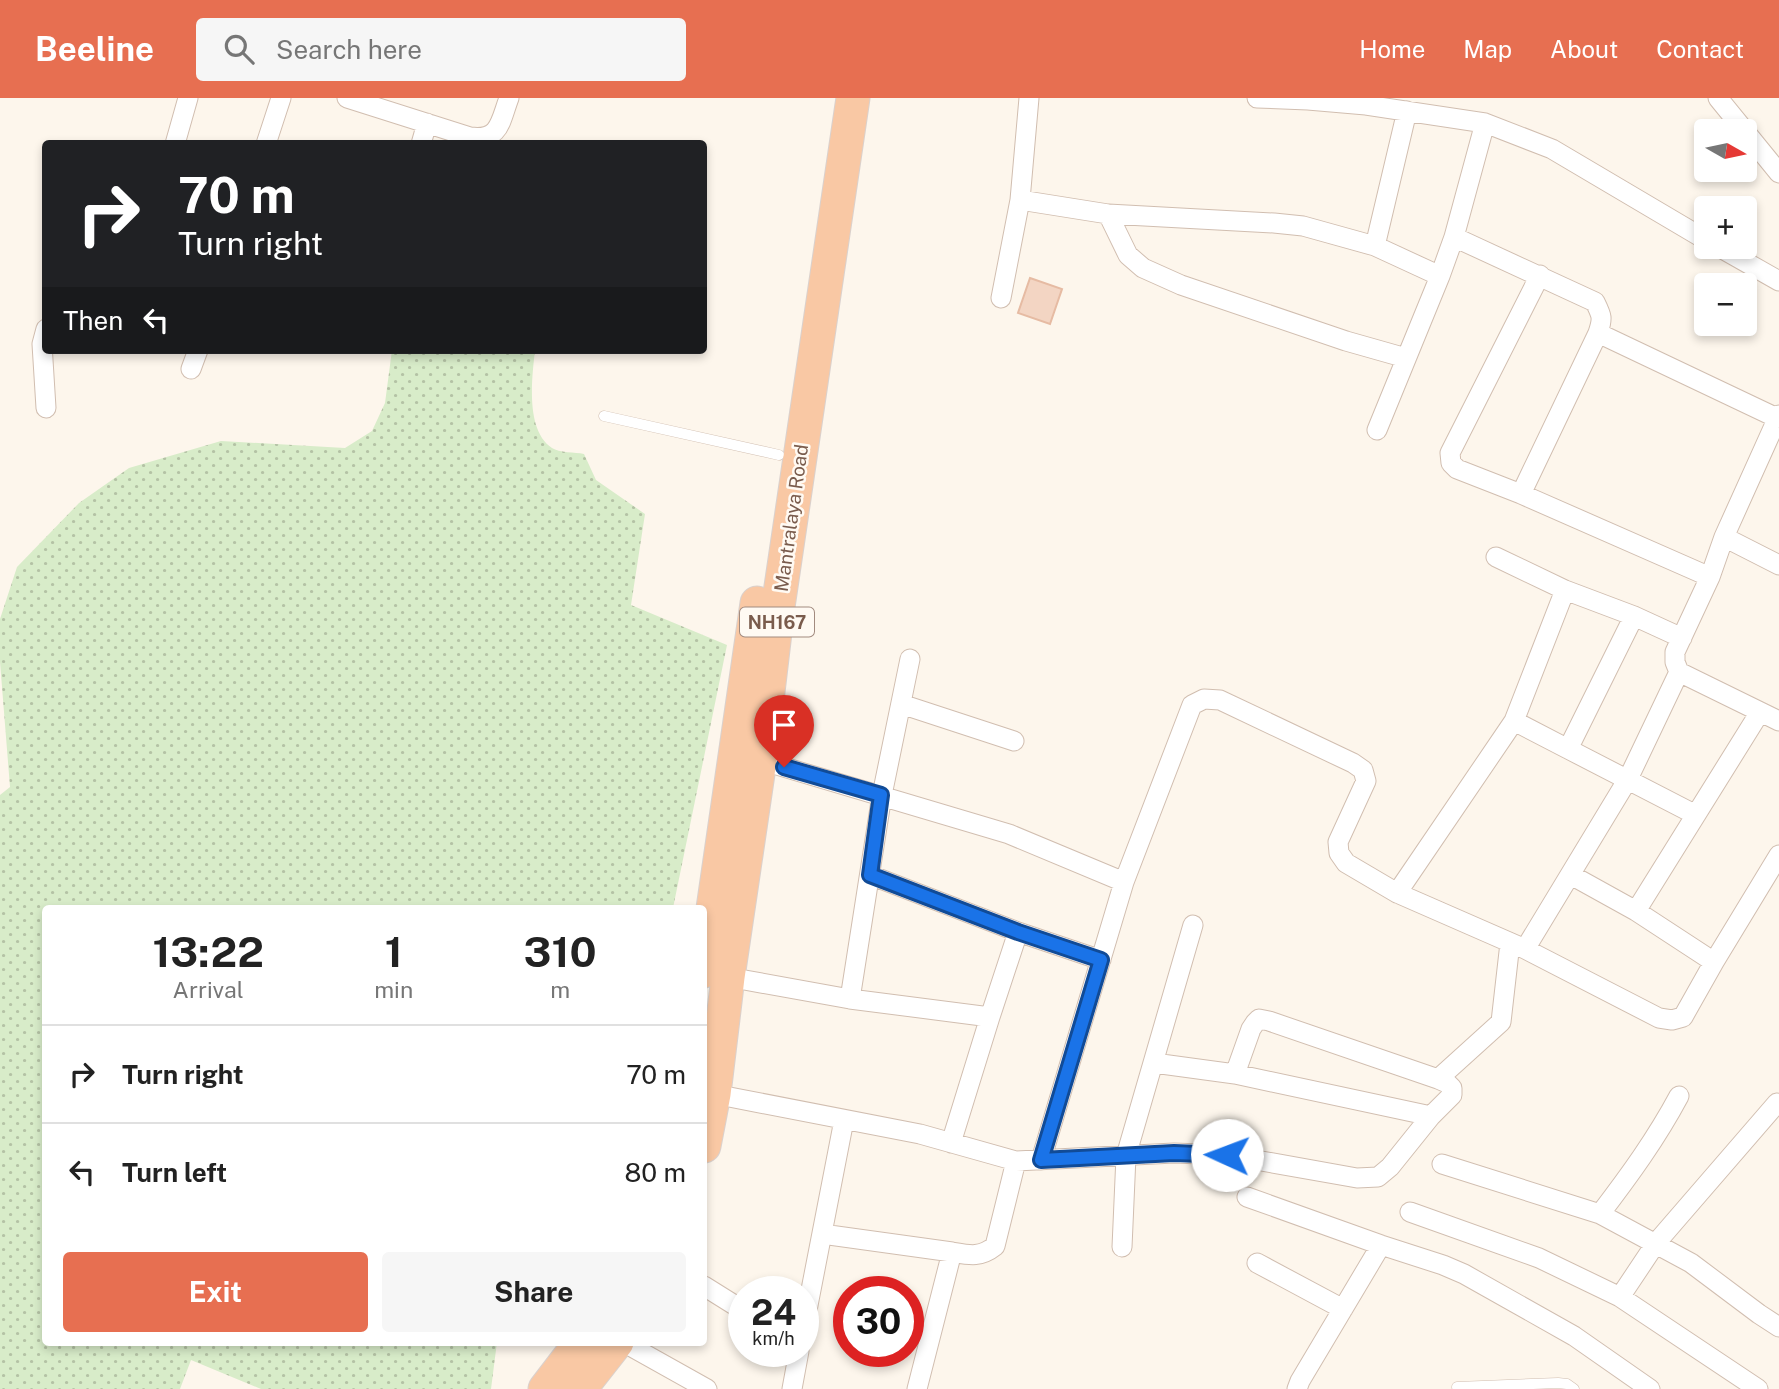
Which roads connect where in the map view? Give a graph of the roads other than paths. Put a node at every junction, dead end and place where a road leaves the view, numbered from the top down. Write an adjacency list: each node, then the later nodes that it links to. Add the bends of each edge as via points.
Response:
1 (188, 98): 13 (street)
2 (281, 98): 14 (street)
3 (347, 98): 11 (street)
4 (509, 98): 11 (street, via 498,126 484,139)
5 (833, 98): 36 (highway, NH167)
6 (853, 98): 53 (highway, Mantralaya Road / NH167)
7 (1029, 98): 17 (street)
8 (1257, 98): 10 (street)
9 (1718, 98): 16 (street)
10 (1407, 111): 12 (street); 21 (street)
11 (427, 123): 15 (street)
12 (1485, 123): 19 (street, via 1552,149); 20 (street)
13 (176, 140)
14 (267, 140)
15 (422, 140)
16 (1779, 173)
17 (1020, 200): 18 (street); 26 (street)
18 (1108, 214): 21 (street, via 1303,226); 30 (street, via 1128,255 1143,268 1181,285)
19 (1694, 233)
20 (1454, 237): 23 (street); 24 (street)
21 (1375, 246): 24 (street)
22 (1740, 259): 25 (street)
23 (1540, 275): 27 (street, via 1595,302 1602,321); 37 (street, via 1450,453 1457,470)
24 (1440, 276): 30 (street)
25 (1779, 281)
26 (1001, 298)
27 (1598, 333): 34 (street); 37 (street)
28 (43, 354): 32 (street)
29 (197, 354): 31 (street)
30 (1406, 358): 35 (street)
31 (191, 369)
32 (46, 408)
33 (604, 416): 36 (lane)
34 (1778, 417): 38 (street)
35 (1377, 430)
36 (779, 455): 68 (highway, NH167, via 717,869)
37 (1521, 494): 41 (street)
38 (1724, 537): 40 (street); 41 (street)
39 (1496, 557): 42 (street)
40 (1779, 565)
41 (1710, 577): 44 (street)
42 (1565, 590): 43 (street); 49 (street)
43 (1634, 616): 44 (street); 52 (street)
44 (1682, 638): 46 (street, via 1675,652)
45 (910, 659): 47 (street)
46 (1679, 672): 48 (street); 54 (street)
47 (901, 704): 51 (street); 55 (street)
48 (1760, 712): 50 (street); 56 (street)
49 (1514, 721): 52 (street); 61 (street)
50 (1779, 721)
51 (1014, 741)
52 (1569, 750): 54 (street)
53 (760, 760): 55 (street); 68 (highway, Mantralaya Road / NH167)
54 (1628, 779): 56 (street); 59 (street)
55 (881, 795): 58 (street); 60 (street, via 1009,834)
56 (1696, 815): 62 (street)
57 (1779, 855): 67 (street)
58 (870, 875): 64 (street); 69 (street)
59 (1571, 875): 62 (street); 65 (street)
60 (1124, 882): 61 (street, via 1192,705 1204,699 1220,700 1363,770 1366,781 1338,842 1339,853 1346,863); 66 (street)
61 (1397, 893): 65 (street)
62 (1636, 911): 67 (street)
63 (1193, 925): 71 (street)
64 (1018, 932): 66 (street); 70 (street)
65 (1518, 946): 67 (street, via 1672,1020 1683,1017); 73 (street, via 1501,1022)
66 (1101, 960): 82 (street)
67 (1714, 962)
68 (716, 974): 69 (street); 74 (highway, Mantralaya Road / NH167)
69 (850, 999): 70 (street)
70 (990, 1017): 80 (street)
71 (1154, 1063): 72 (street); 81 (street)
72 (1235, 1074): 73 (street, via 1259,1019); 77 (street)
73 (1438, 1079): 77 (street, via 1452,1087 1452,1096)
74 (714, 1094): 78 (street); 79 (highway, Mantralaya Road / NH167)
75 (1679, 1096): 87 (street, via 1639,1164)
76 (1778, 1102): 89 (street)
77 (1432, 1116): 81 (street, via 1378,1177 1357,1178 1227,1155)
78 (844, 1120): 80 (street); 88 (street)
79 (707, 1130)
80 (951, 1143): 83 (street)
81 (1126, 1156): 82 (street); 91 (street)
82 (1041, 1160): 83 (street)
83 (1016, 1161): 92 (street, via 995,1247 986,1254)
84 (1442, 1164): 87 (street)
85 (1248, 1196): 90 (street)
86 (1410, 1212): 96 (street, via 1539,1258)
87 (1600, 1214): 89 (street)
88 (822, 1234): 92 (street); 94 (street)
89 (1656, 1243): 96 (street); 99 (street)
90 (1381, 1245): 98 (street); 112 (street, via 1464,1274 1574,1336)
91 (1122, 1247)
92 (952, 1252): 109 (street)
93 (1257, 1263): 98 (street)
94 (814, 1276)
95 (707, 1288): 97 (street)
96 (1620, 1297): 113 (street)
97 (728, 1301)
98 (1343, 1309): 110 (street)
99 (1779, 1327)
100 (578, 1346): 105 (highway)
101 (614, 1346): 106 (highway)
102 (630, 1346): 107 (street)
103 (796, 1367): 108 (street)
104 (1457, 1388): 111 (lane, via 1558,1382)
105 (545, 1389)
106 (580, 1389)
107 (707, 1389)
108 (792, 1389)
109 (917, 1389)
110 (1297, 1389)
111 (1574, 1389)
112 (1650, 1389)
113 (1758, 1389)

